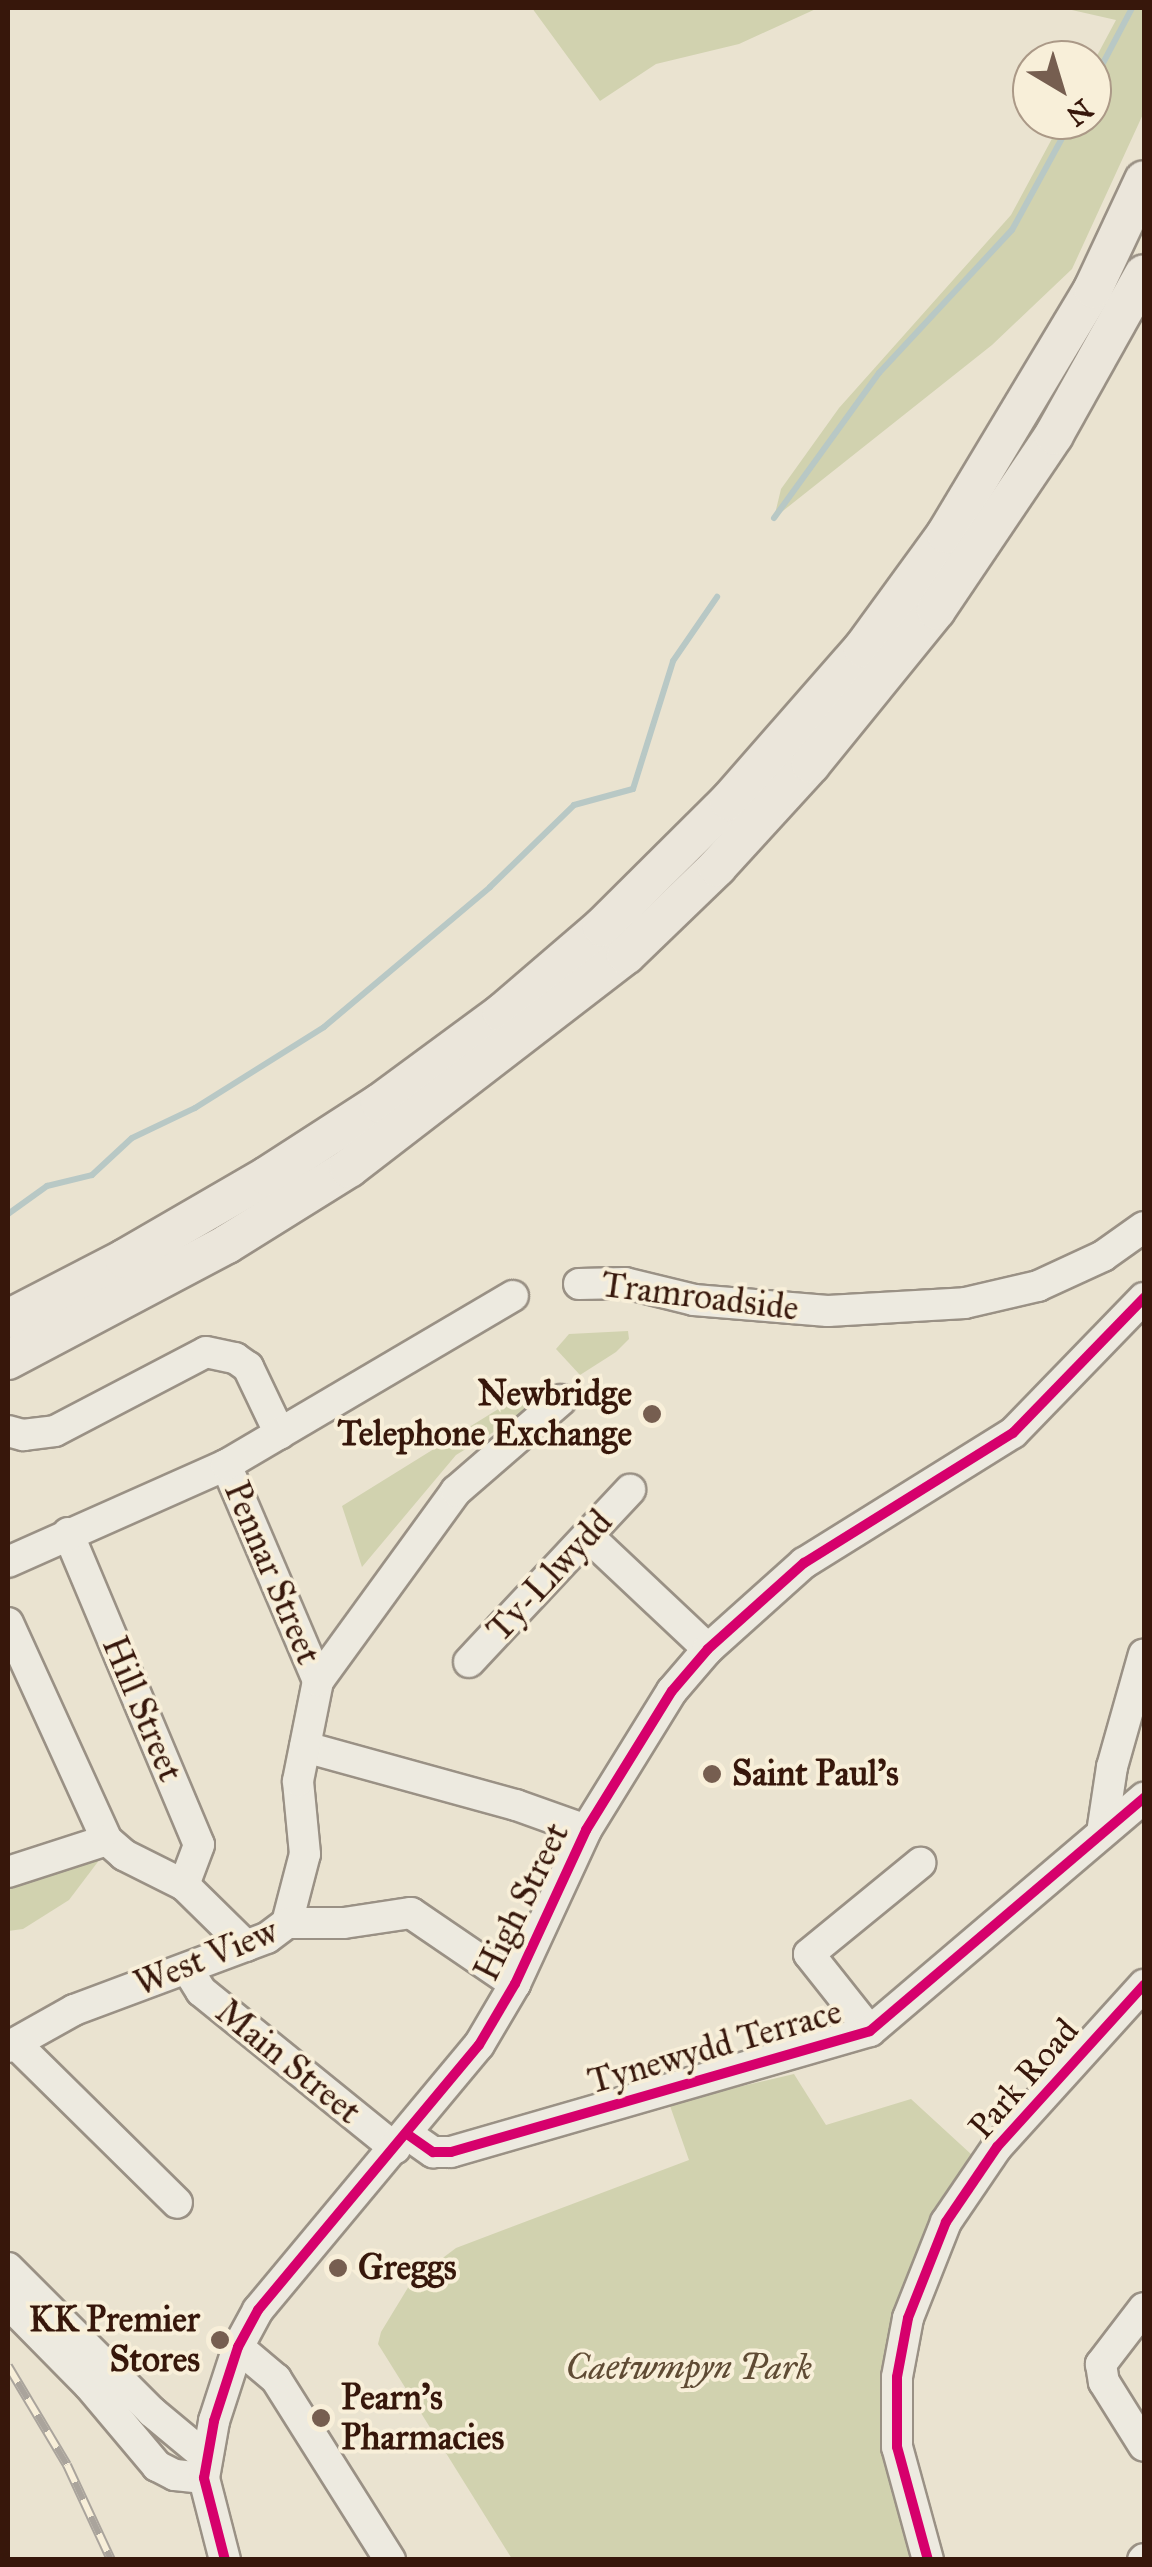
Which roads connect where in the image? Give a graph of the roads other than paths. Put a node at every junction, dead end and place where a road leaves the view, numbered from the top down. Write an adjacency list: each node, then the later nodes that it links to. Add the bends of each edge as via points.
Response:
1 (1144, 180): 7 (main road, via 1094,289 946,534 863,648 729,801 602,927 380,1104 156,1241)
2 (1144, 274): 8 (main road, via 1054,435 936,610 812,764 626,955 349,1168 228,1244)
3 (1144, 1227): 4 (street, Tramroadside, via 1103,1256 1038,1286 965,1303 828,1312 694,1300 625,1283)
4 (579, 1284)
5 (513, 1296): 11 (street)
6 (1144, 1298): 18 (street, High Street, via 1013,1433 804,1563)
7 (8, 1319)
8 (8, 1360)
9 (561, 1400): 22 (street, via 456,1491)
10 (8, 1431): 11 (street, via 56,1431 206,1352 248,1367)
11 (280, 1434): 12 (street)
12 (226, 1465): 14 (street); 22 (street, Pennar Street)
13 (630, 1490): 15 (street, Ty-Llwydd)
14 (68, 1533): 16 (street); 30 (street, Hill Street, via 199,1845)
15 (588, 1536): 18 (street); 21 (street, Ty-Llwydd)
16 (8, 1562)
17 (8, 1622): 20 (street)
18 (708, 1649): 25 (street, High Street, via 672,1691)
19 (1144, 1654): 26 (street, via 1112,1767)
20 (15, 1659): 27 (street)
21 (469, 1662)
22 (318, 1681): 23 (street)
23 (305, 1747): 25 (street); 31 (street, via 298,1781 305,1854)
24 (1144, 1798): 26 (street, Tynewydd Terrace)
25 (586, 1830): 34 (street, High Street)
26 (1102, 1833): 36 (street, Tynewydd Terrace)
27 (107, 1840): 29 (street); 30 (street)
28 (920, 1863): 36 (street, via 809,1954)
29 (8, 1872)
30 (184, 1886): 32 (street)
31 (287, 1923): 32 (street, West View); 34 (street, West View, via 411,1913)
32 (246, 1946): 33 (street, West View)
33 (188, 1970): 37 (street, West View, via 74,2010); 38 (street, Main Street, via 201,1991)
34 (514, 1984): 38 (street, High Street, via 479,2045)
35 (1144, 1985): 48 (street, Park Road, via 997,2147 946,2222 908,2318 896,2377 896,2447)
36 (870, 2031): 38 (street, Tynewydd Terrace, via 451,2152)
37 (12, 2045): 39 (street)
38 (401, 2141): 43 (street, High Street, via 258,2310)
39 (177, 2203)
40 (8, 2268): 45 (street)
41 (8, 2303): 45 (street, via 157,2466 176,2475)
42 (1144, 2308): 44 (street, via 1101,2364 1104,2382)
43 (238, 2346): 45 (street, High Street); 47 (street, via 276,2379)
44 (1144, 2446)
45 (205, 2467): 46 (street)
46 (225, 2560)
47 (390, 2560)
48 (928, 2560)

